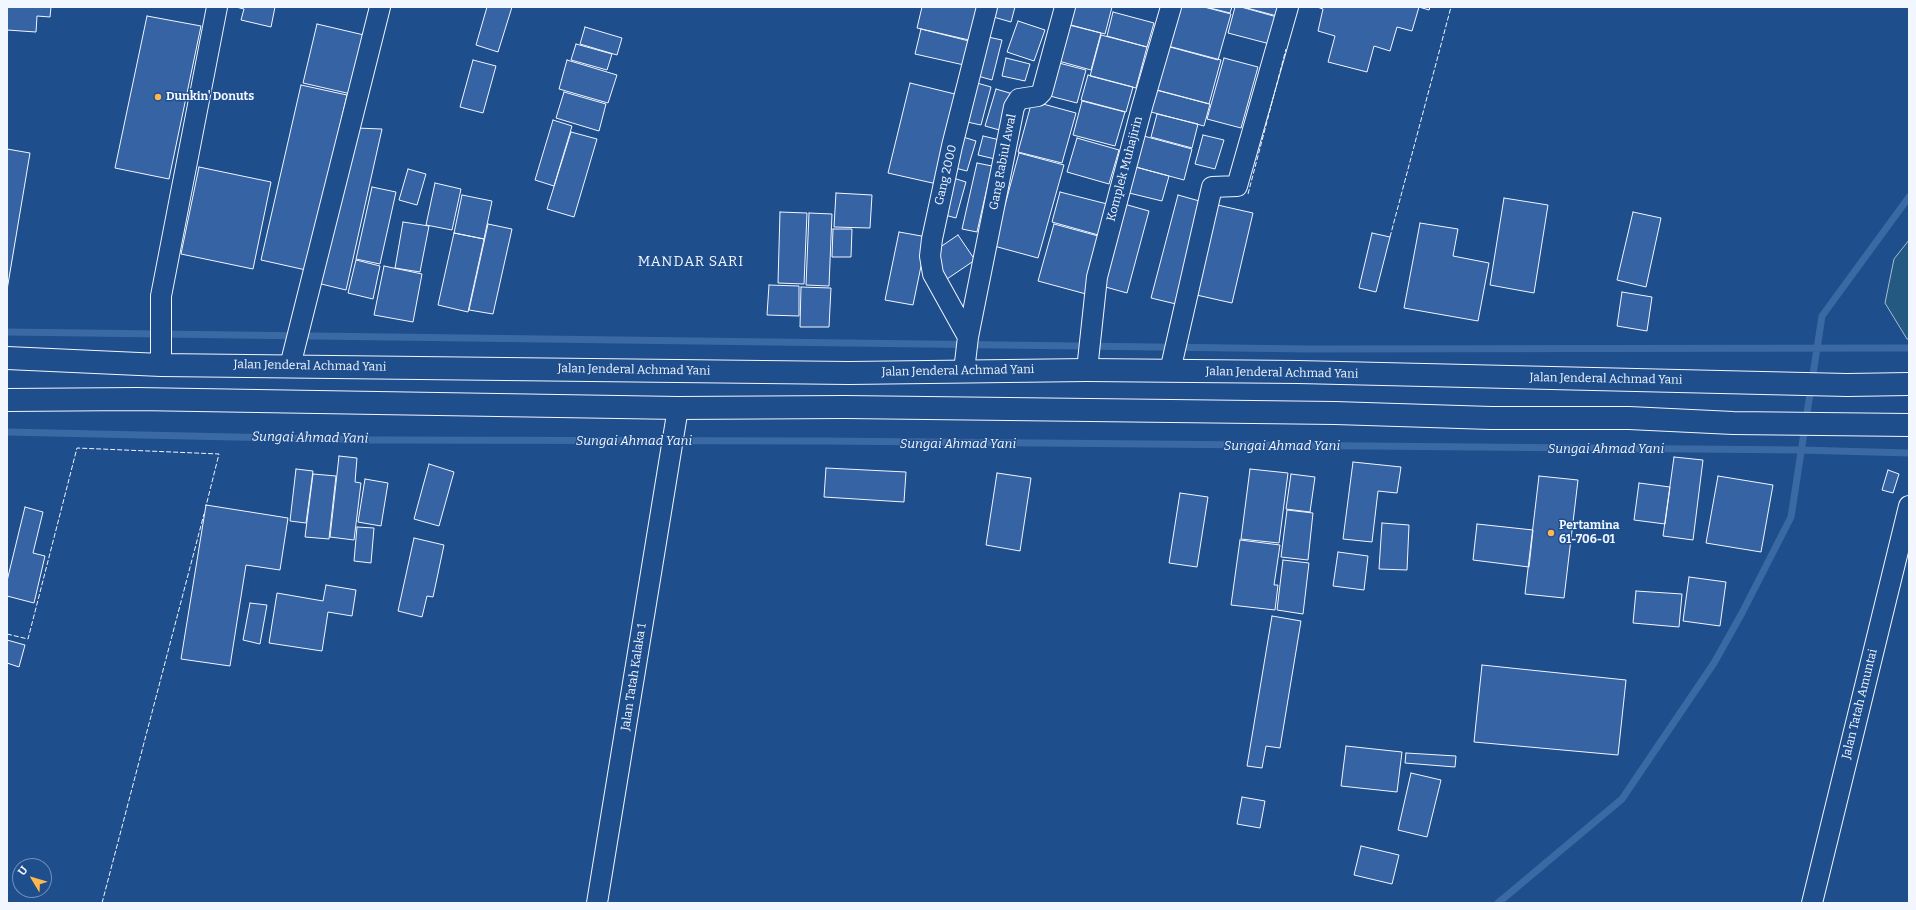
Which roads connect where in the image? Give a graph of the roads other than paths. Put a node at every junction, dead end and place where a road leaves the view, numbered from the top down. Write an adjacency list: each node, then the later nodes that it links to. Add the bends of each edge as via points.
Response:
1 (216, 7): 12 (street, via 161,296)
2 (380, 7): 9 (street)
3 (988, 7): 7 (street, Gang 2000, via 952,146 930,256 934,274)
4 (1066, 7): 7 (street, Gang Rabiul Awal, via 1042,92 1038,96 1019,99 1014,107)
5 (1171, 7): 11 (street, Komplek Muhajirin, via 1098,277)
6 (1288, 7): 8 (street, via 1237,186 1212,187)
7 (966, 354): 11 (highway, Jalan Jenderal Achmad Yani); 13 (highway, Jalan Jenderal Achmad Yani)
8 (1174, 356): 11 (highway, Jalan Jenderal Achmad Yani); 14 (highway, Jalan Jenderal Achmad Yani, via 1738,381 1847,385)
9 (292, 357): 12 (highway, Jalan Jenderal Achmad Yani); 13 (highway, Jalan Jenderal Achmad Yani)
10 (7, 358): 12 (highway, Jalan Jenderal Achmad Yani)
11 (1088, 362)
12 (161, 365)
13 (849, 373): 16 (highway)
14 (1909, 384)
15 (7, 400): 17 (highway, via 137,399)
16 (845, 407): 17 (highway); 18 (highway, via 1335,413)
17 (678, 408): 20 (street, Jalan Tatah Kalaka 1)
18 (1909, 425)
19 (1909, 506): 21 (street, Jalan Tatah Amuntai)
20 (597, 903)
21 (1812, 903)

